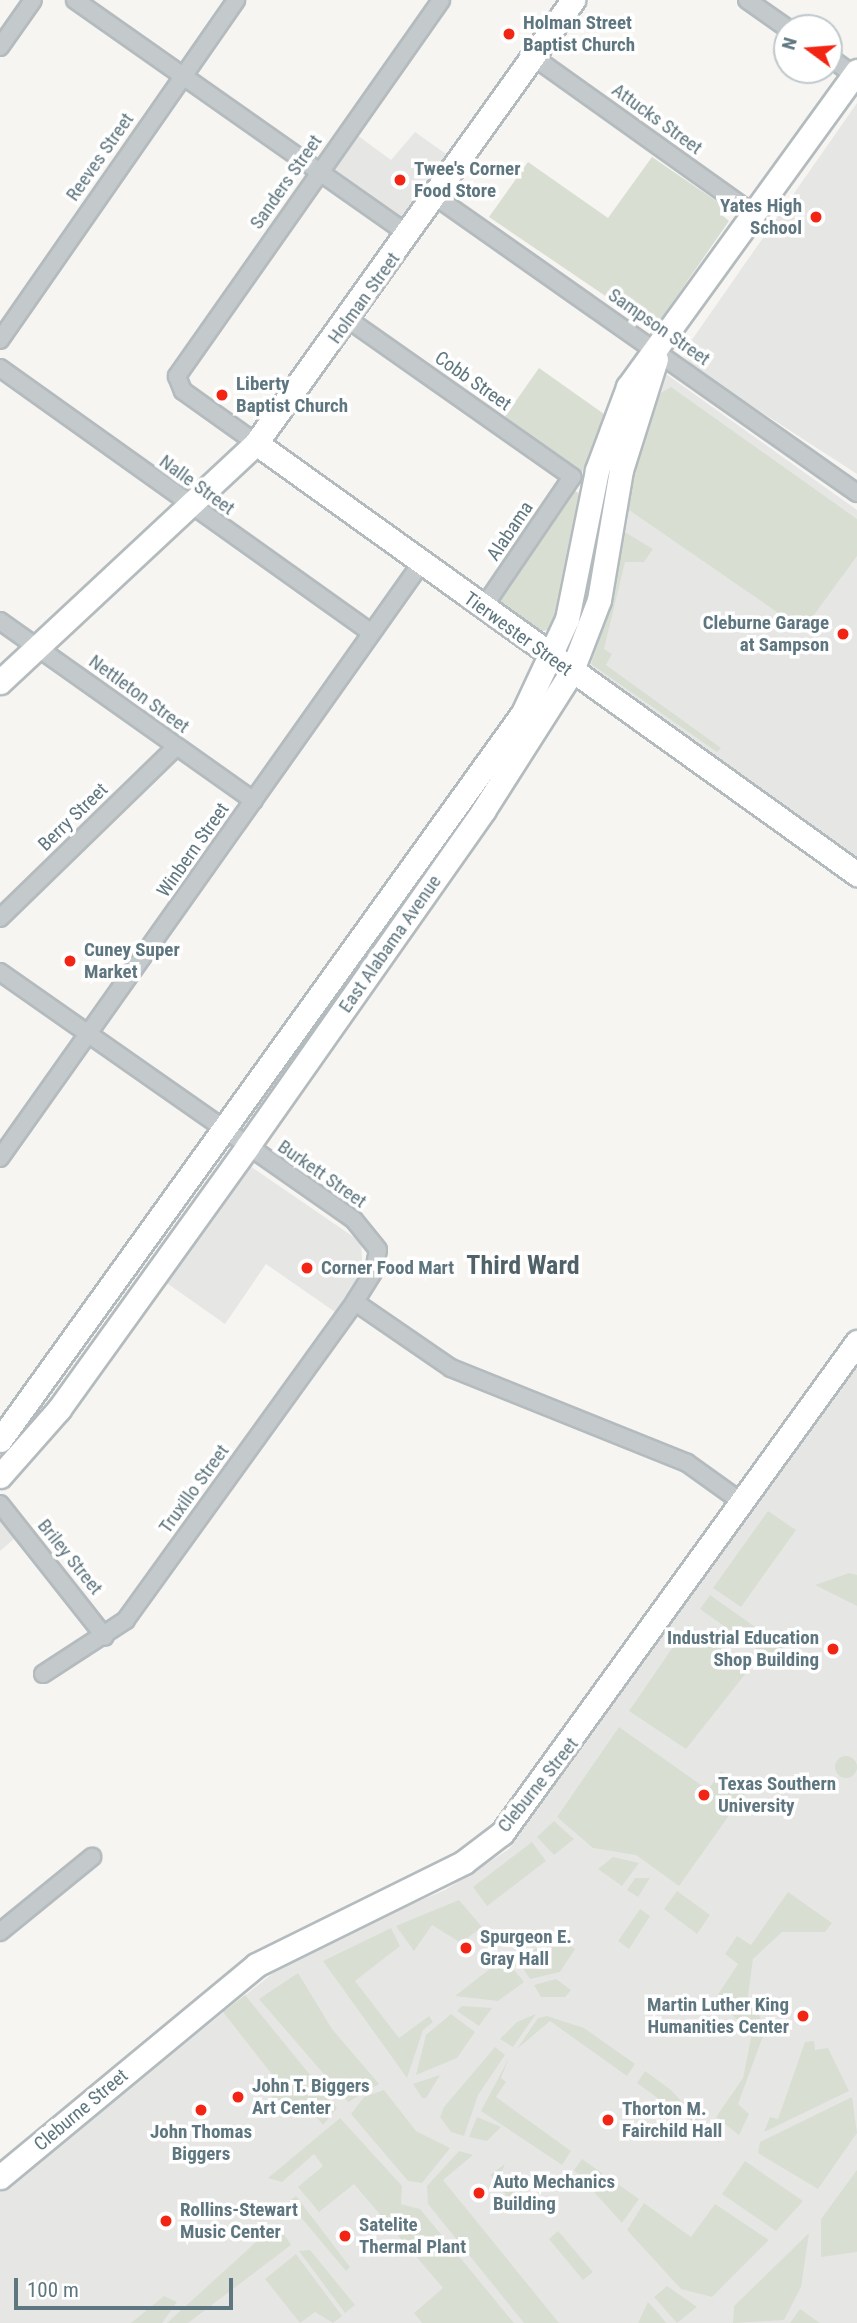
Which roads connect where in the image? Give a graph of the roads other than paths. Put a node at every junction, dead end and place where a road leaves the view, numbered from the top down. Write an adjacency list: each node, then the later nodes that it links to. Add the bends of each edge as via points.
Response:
1 (33, 0): 8 (street)
2 (75, 0): 11 (street)
3 (236, 0): 11 (street, Reeves Street)
4 (442, 0): 12 (street, Sanders Street)
5 (573, 0): 9 (street, Holman Street)
6 (747, 0): 7 (street)
7 (773, 18)
8 (0, 47)
9 (532, 57): 13 (street, Holman Street); 14 (street, Attucks Street)
10 (856, 73): 14 (street, East Alabama Avenue)
11 (181, 76): 12 (street); 17 (street, Reeves Street)
12 (318, 173): 15 (street); 20 (street, Sanders Street, via 182,364 177,376)
13 (436, 197): 15 (street, Holman Street); 18 (street, Sampson Street)
14 (756, 216): 18 (street, East Alabama Avenue)
15 (409, 235): 16 (street, Holman Street)
16 (349, 320): 21 (street, Holman Street); 22 (street, Cobb Street)
17 (0, 340)
18 (658, 352): 23 (street, Sampson Street); 30 (street, East Alabama Avenue, via 628,387 610,429 589,501 579,582); 31 (street, East Alabama Avenue, via 621,470 599,600)
19 (0, 368): 24 (street, Nalle Street)
20 (183, 391): 21 (street, Tierwester Street)
21 (256, 443): 24 (street, Holman Street); 25 (street, Tierwester Street)
22 (572, 477): 26 (street, Alabama)
23 (857, 493)
24 (188, 505): 28 (street, Nalle Street); 29 (street, Holman Street)
25 (421, 565): 26 (street, Tierwester Street); 28 (street, Winbern Street)
26 (483, 608): 30 (street, Tierwester Street)
27 (0, 621): 29 (street, Nettleton Street)
28 (371, 633): 34 (street, Winbern Street)
29 (37, 648): 32 (street, Holman Street); 33 (street, Nettleton Street)
30 (552, 658): 31 (street, Tierwester Street); 39 (street, East Alabama Avenue, via 523,713)
31 (571, 673): 35 (street, Tierwester Street); 40 (street, East Alabama Avenue, via 483,811)
32 (0, 682)
33 (176, 747): 34 (street, Nettleton Street); 36 (street, Berry Street)
34 (254, 801): 38 (street, Winbern Street)
35 (857, 874)
36 (0, 918)
37 (0, 972): 38 (street, Burkett Street)
38 (88, 1034): 39 (street, Burkett Street); 41 (street, Winbern Street)
39 (225, 1129): 40 (street, Burkett Street); 43 (street, East Alabama Avenue)
40 (247, 1147): 42 (street, Burkett Street, via 371,1235 378,1250 374,1271); 44 (street, East Alabama Avenue)
41 (0, 1158)
42 (355, 1302): 48 (street, via 451,1368 687,1463); 50 (street, Truxillo Street, via 126,1619)
43 (101, 1304): 44 (street); 46 (street, East Alabama Avenue)
44 (124, 1320): 47 (street, East Alabama Avenue, via 59,1409)
45 (857, 1342): 48 (street, Cleburne Street)
46 (0, 1440)
47 (0, 1476)
48 (743, 1503): 54 (street, Cleburne Street, via 502,1833 464,1862 256,1965)
49 (0, 1504): 50 (street, Briley Street)
50 (105, 1637): 51 (street, Truxillo Street)
51 (43, 1674)
52 (92, 1857): 53 (street)
53 (0, 1932)
54 (0, 2177)

